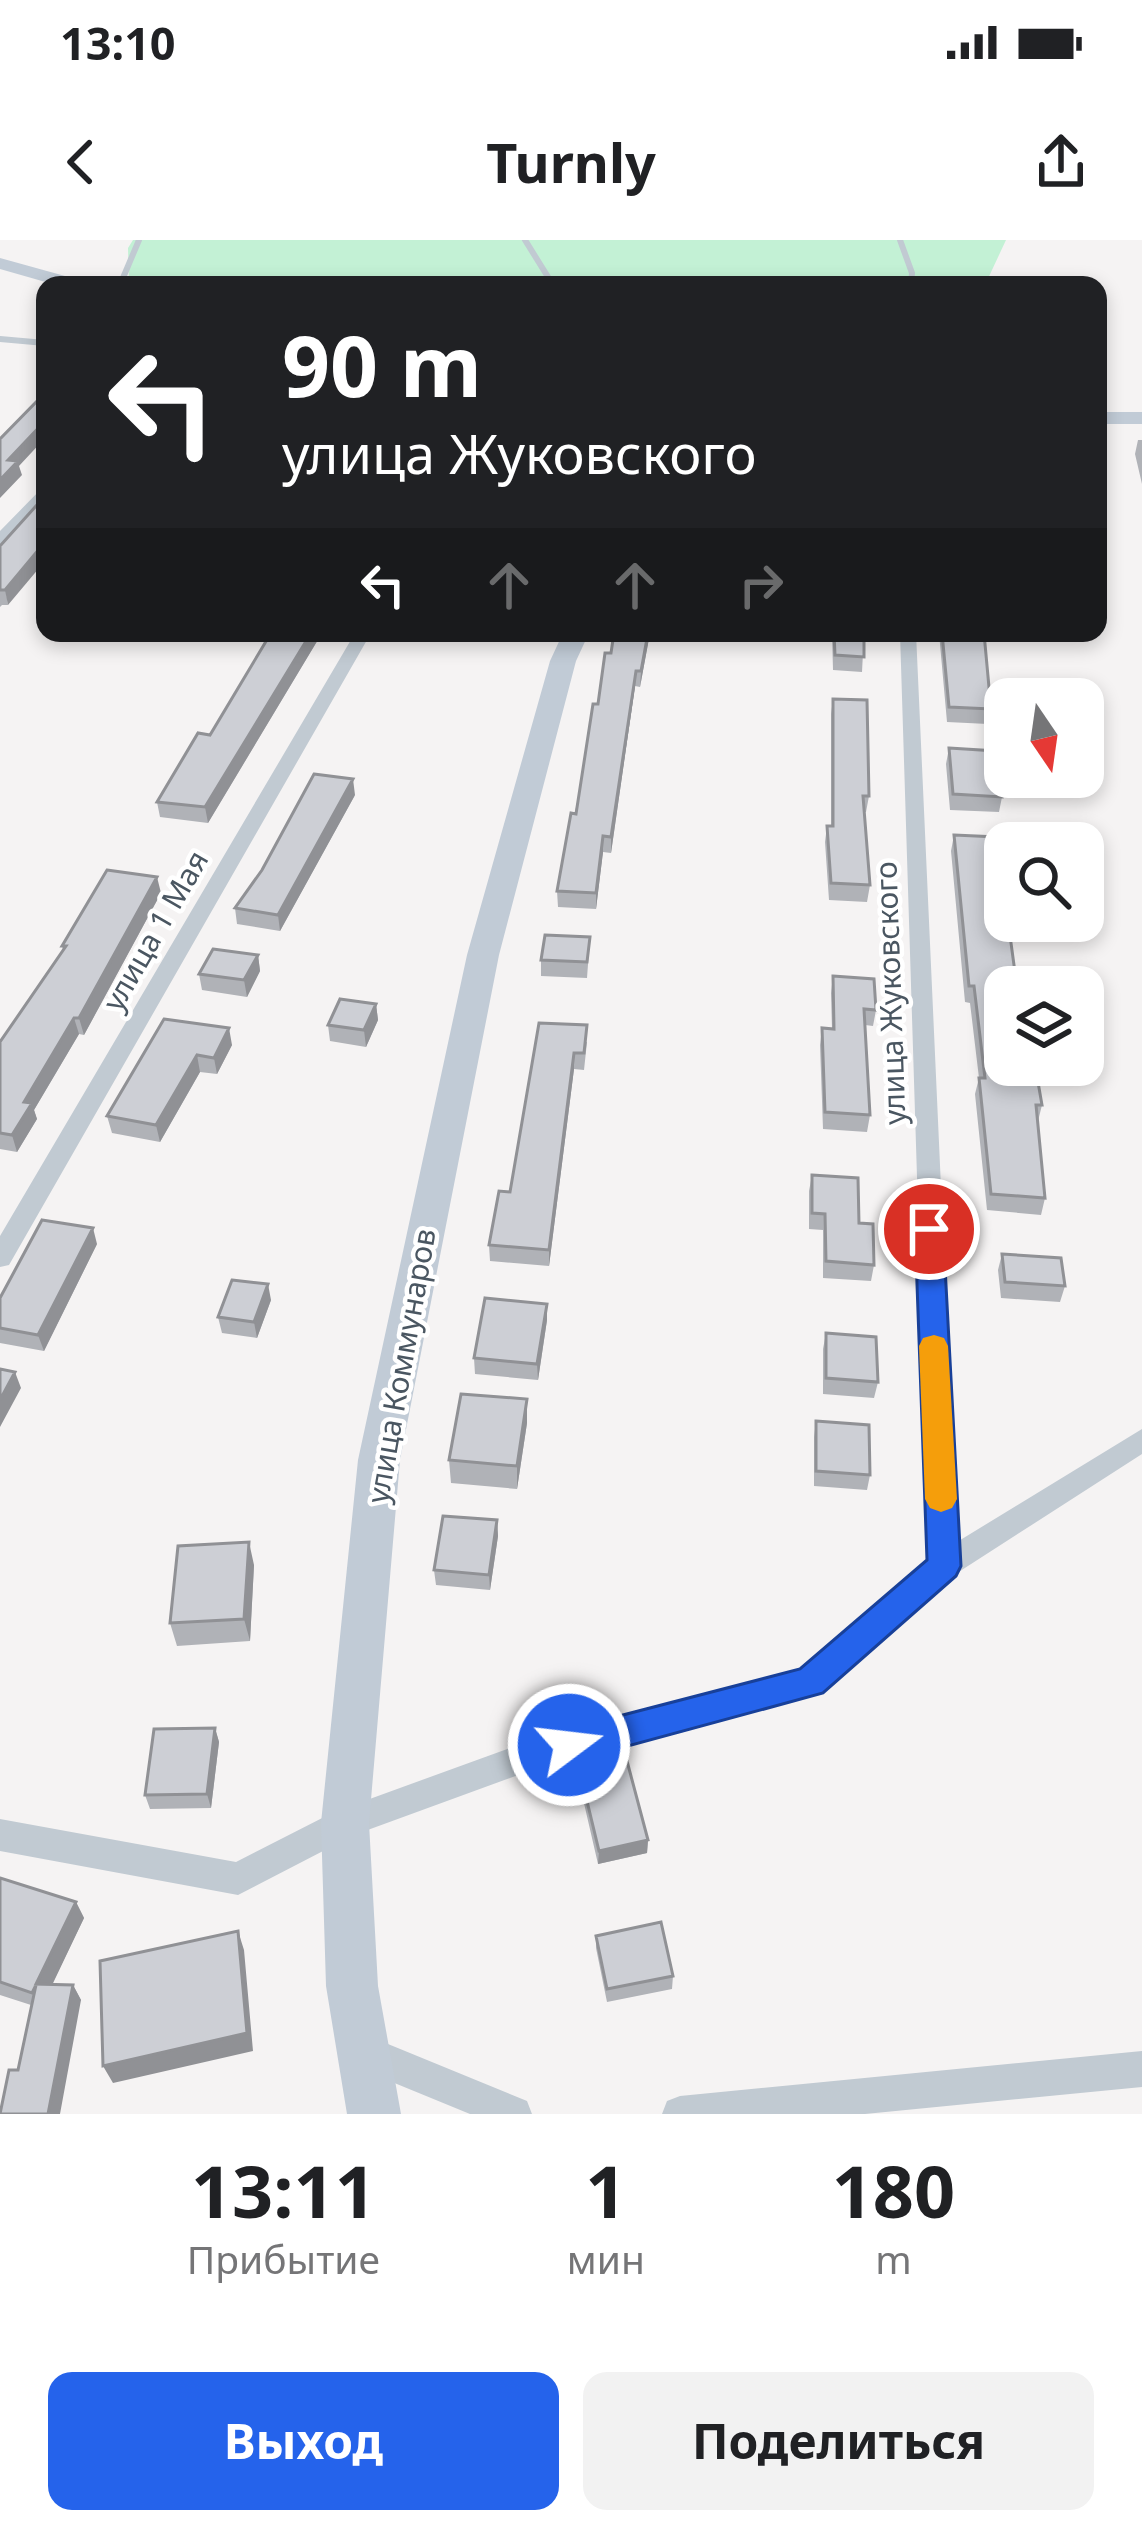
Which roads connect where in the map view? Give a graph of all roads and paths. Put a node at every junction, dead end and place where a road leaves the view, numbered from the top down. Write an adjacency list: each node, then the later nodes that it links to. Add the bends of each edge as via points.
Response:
1 (139, 240): 6 (lane)
2 (524, 240): 7 (lane)
3 (900, 240): 8 (lane)
4 (0, 262): 5 (main road)
5 (46, 276)
6 (124, 276)
7 (547, 276)
8 (912, 276)
9 (0, 339): 10 (lane)
10 (36, 342)
11 (1107, 418): 12 (main road)
12 (1142, 418)
13 (36, 500): 14 (street)
14 (0, 540)
15 (357, 642): 18 (street, улица 1 Мая)
16 (572, 642): 22 (main road, улица Коммунаров, via 482,955 379,1460)
17 (908, 642): 21 (street, улица Жуковского)
18 (13, 1216): 19 (street, улица 1 Мая)
19 (0, 1258)
20 (1142, 1440): 21 (street)
21 (944, 1566): 22 (street, via 810,1682 529,1756)
22 (345, 1823): 23 (street, via 238,1880); 24 (main road, улица Коммунаров)
23 (0, 1835)
24 (363, 2052): 26 (main road, улица Коммунаров); 27 (street)
25 (1142, 2069): 28 (street)
26 (374, 2114)
27 (514, 2114)
28 (680, 2114)

